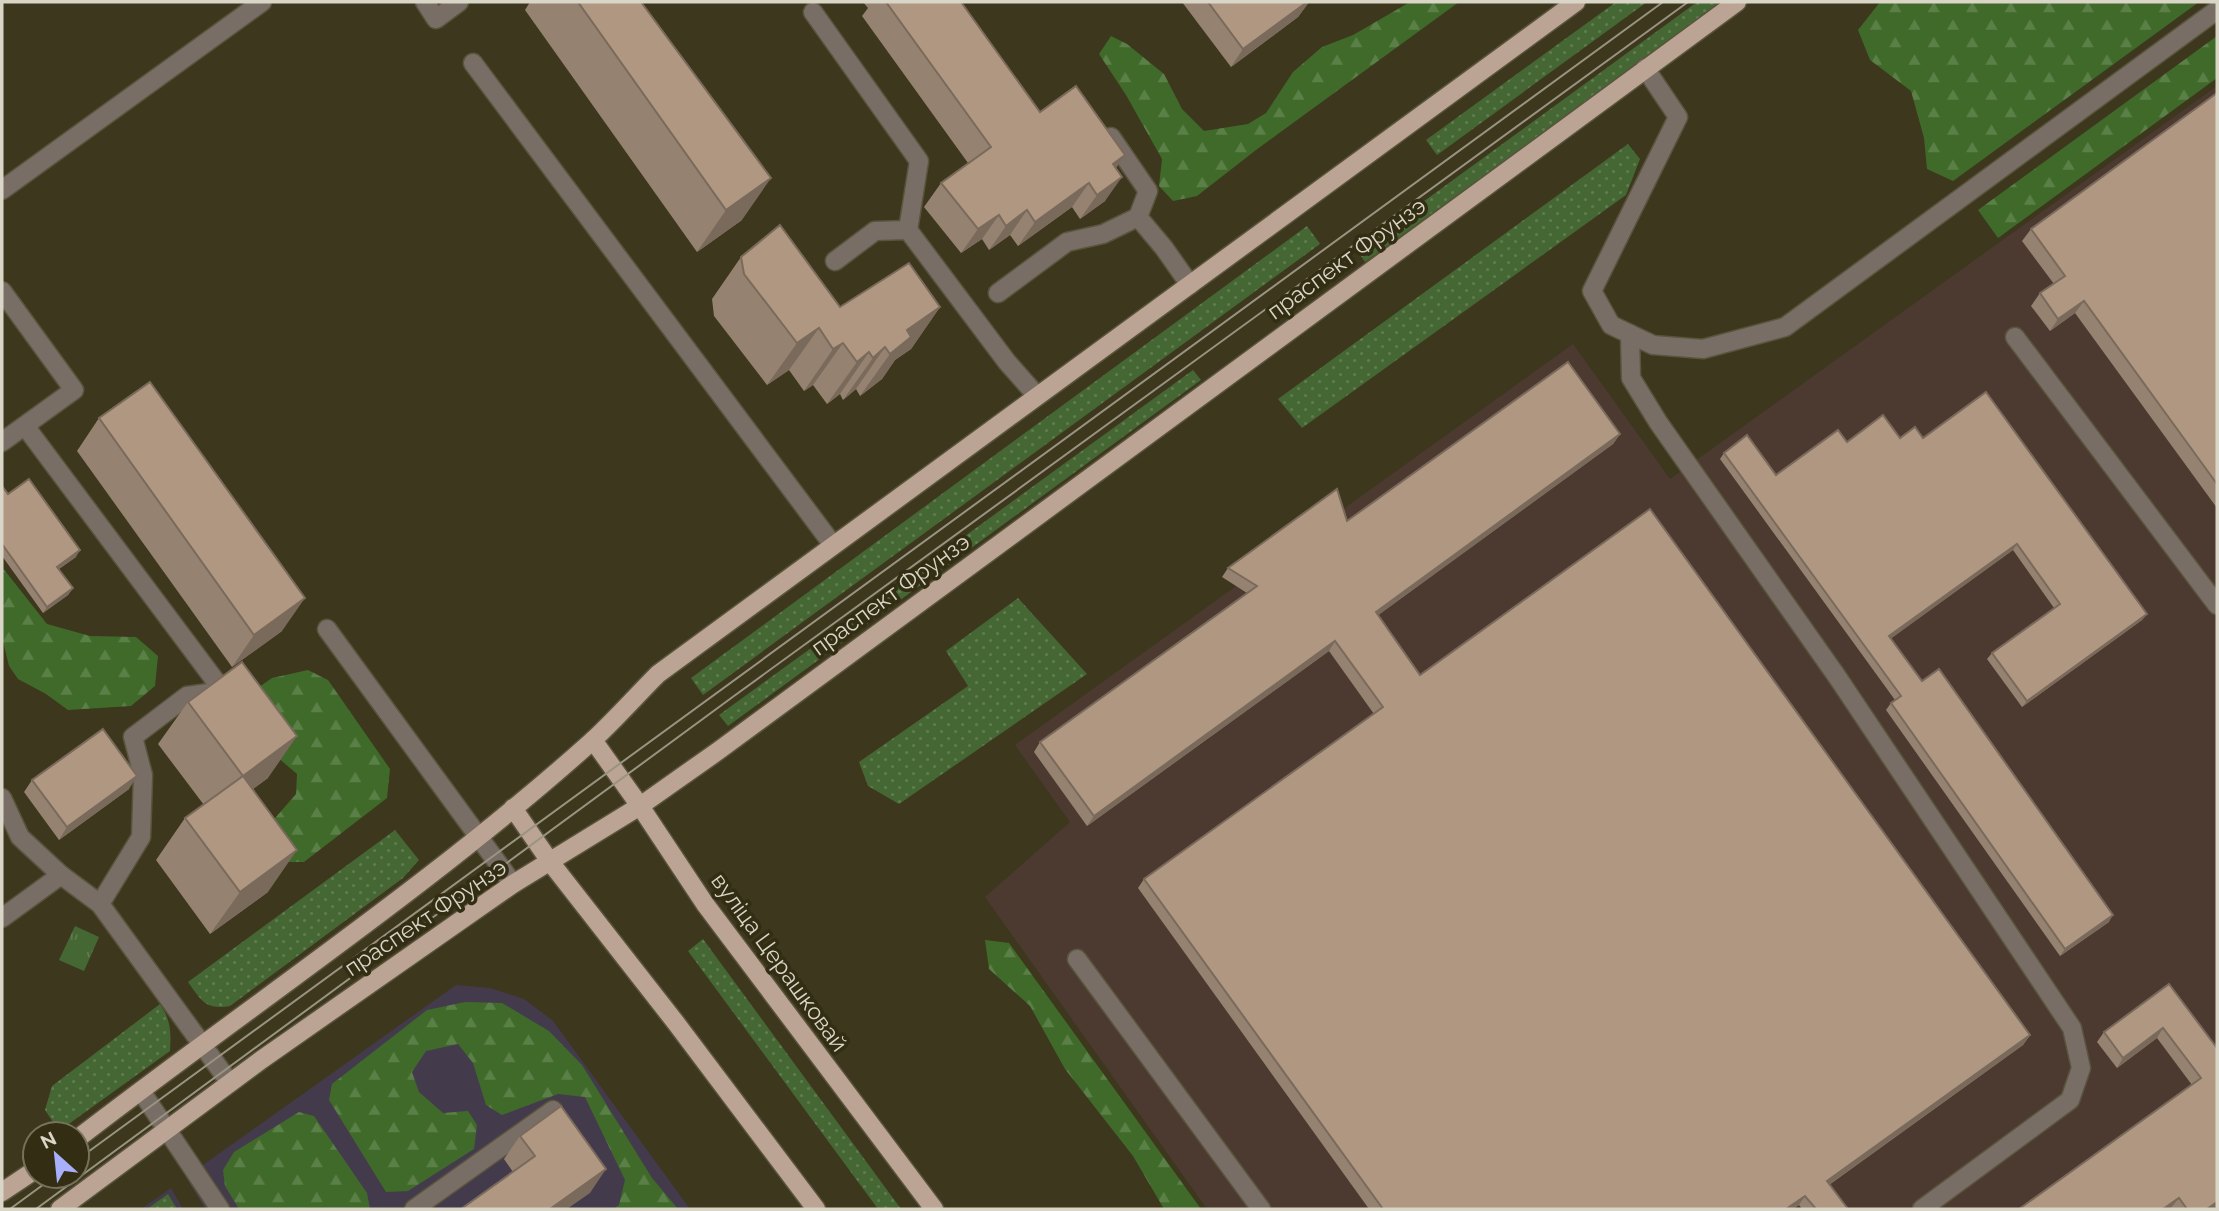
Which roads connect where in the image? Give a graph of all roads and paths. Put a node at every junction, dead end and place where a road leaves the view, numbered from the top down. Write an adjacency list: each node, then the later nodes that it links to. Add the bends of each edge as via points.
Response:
1 (262, 2): 11 (lane)
2 (425, 2): 3 (lane, via 436,19)
3 (459, 2)
4 (1576, 2): 15 (main road, праспект Фрунзэ)
5 (1737, 2): 9 (main road, праспект Фрунзэ)
6 (2217, 10): 18 (lane, via 1786,327 1703,349 1653,345)
7 (813, 12): 13 (lane, via 919,162)
8 (473, 63): 23 (lane)
9 (1645, 68): 18 (lane, via 1678,117 1592,292 1611,325); 28 (main road, праспект Фрунзэ)
10 (1102, 125): 12 (lane, via 1148,191)
11 (2, 190)
12 (1138, 217): 15 (lane); 17 (lane, via 1103,234 1067,242)
13 (908, 230): 14 (lane, via 875,231); 20 (lane)
14 (835, 261)
15 (1190, 285): 20 (main road, праспект Фрунзэ)
16 (2, 291): 21 (lane, via 74,390)
17 (998, 293)
18 (1630, 334): 51 (lane, via 1631,378 1658,422 1838,678 2072,1028 2081,1068 2070,1100)
19 (2015, 337): 24 (lane)
20 (1037, 396): 23 (main road, праспект Фрунзэ)
21 (25, 426): 22 (lane); 34 (lane, via 223,691 187,696 133,737 142,775 141,837)
22 (2, 442)
23 (833, 545): 26 (main road, праспект Фрунзэ, via 658,674)
24 (2217, 605)
25 (327, 629): 30 (lane)
26 (593, 740): 28 (main road, вуліца Церашковай); 29 (main road, праспект Фрунзэ)
27 (2, 798): 32 (lane, via 20,837)
28 (640, 806): 31 (main road, праспект Фрунзэ); 49 (main road, вуліца Церашковай, via 705,904)
29 (513, 808): 30 (main road, праспект Фрунзэ); 31 (main road)
30 (478, 836): 33 (lane); 37 (main road, праспект Фрунзэ)
31 (551, 863): 33 (main road, праспект Фрунзэ); 48 (main road)
32 (61, 875): 34 (lane); 35 (lane)
33 (513, 884): 38 (main road, праспект Фрунзэ)
34 (100, 904): 37 (lane)
35 (2, 918)
36 (1077, 958): 50 (lane)
37 (202, 1044): 38 (lane); 39 (main road, праспект Фрунзэ)
38 (230, 1083): 42 (main road, праспект Фрунзэ)
39 (141, 1091): 41 (main road, праспект Фрунзэ); 42 (lane)
40 (553, 1110): 47 (lane)
41 (91, 1128)
42 (166, 1131): 45 (main road, праспект Фрунзэ); 46 (lane)
43 (21, 1179): 44 (main road)
44 (2, 1192)
45 (60, 1209)
46 (219, 1209)
47 (414, 1209)
48 (816, 1209)
49 (934, 1209)
50 (1261, 1209)
51 (1922, 1209)

